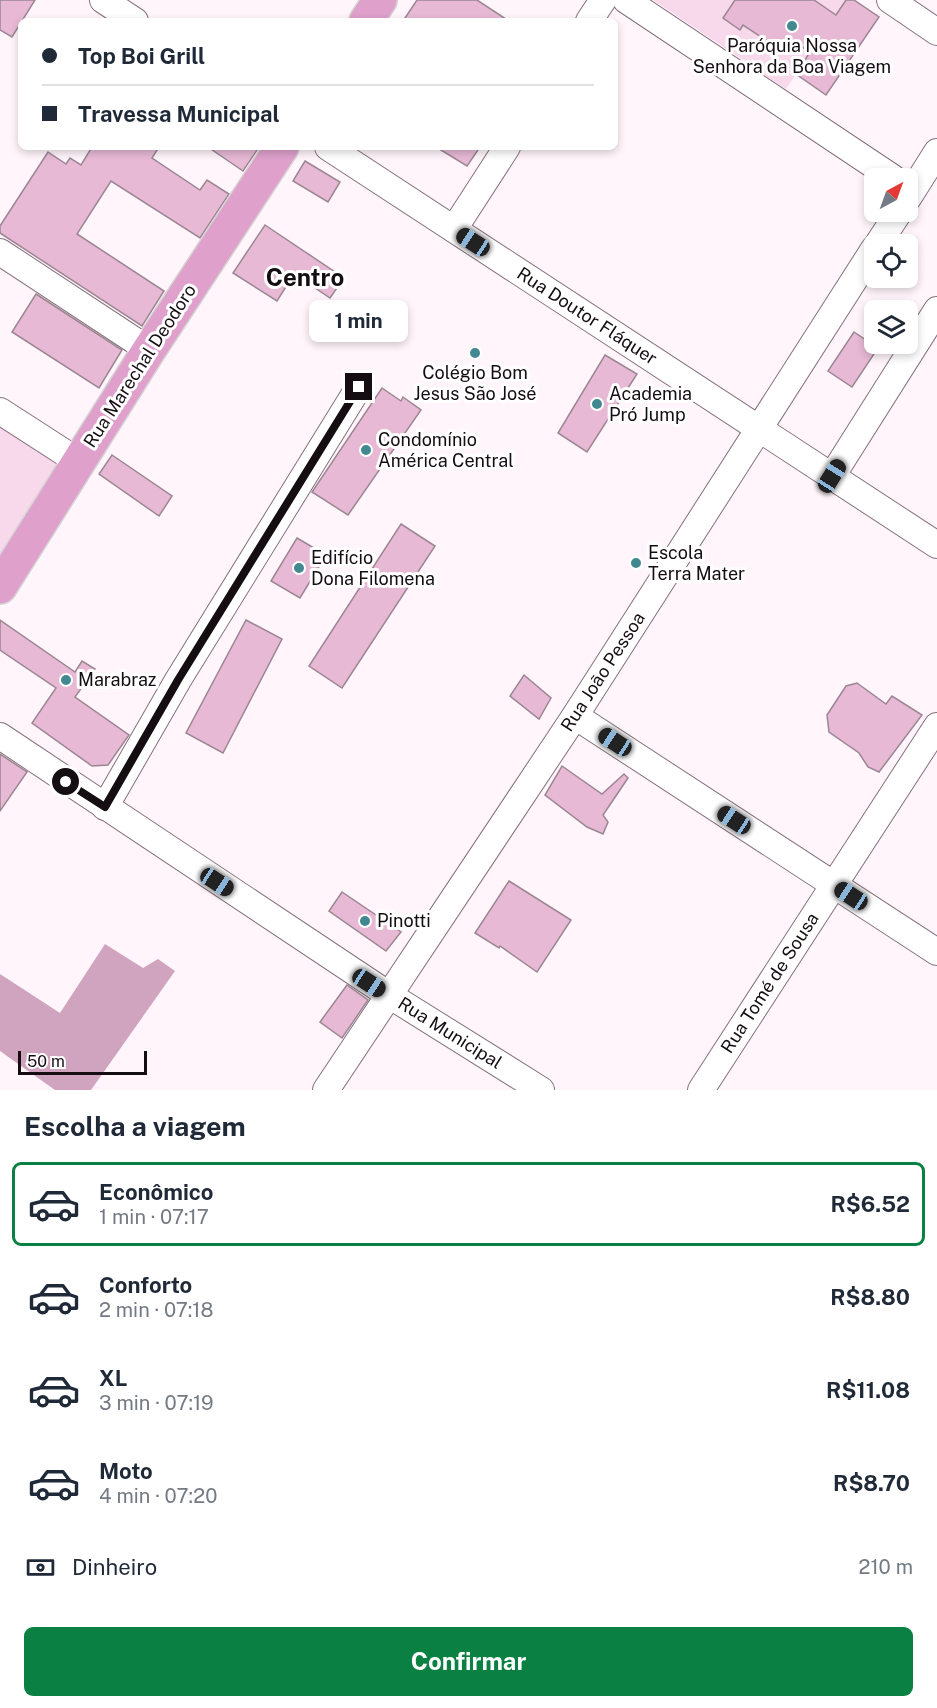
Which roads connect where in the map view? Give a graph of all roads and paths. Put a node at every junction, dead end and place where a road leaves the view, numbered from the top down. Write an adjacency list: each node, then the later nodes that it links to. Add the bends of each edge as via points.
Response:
1 (103, 0): 6 (street)
2 (380, 0): 7 (main road)
3 (603, 0): 8 (street)
4 (626, 0): 14 (street)
5 (890, 0): 9 (street)
6 (130, 18)
7 (368, 18)
8 (591, 18)
9 (937, 32)
10 (280, 150): 20 (main road, Rua Marechal Deodoro)
11 (333, 150): 16 (street, Rua Doutor Fláquer)
12 (505, 150): 16 (street)
13 (937, 152): 15 (street)
14 (868, 168)
15 (918, 176)
16 (454, 229): 23 (street, Rua Doutor Fláquer)
17 (0, 252): 20 (street)
18 (864, 265): 23 (street, Rua João Pessoa)
19 (937, 310): 25 (street)
20 (149, 350): 24 (main road, Rua Marechal Deodoro)
21 (359, 387): 31 (street, via 178,680)
22 (0, 411): 24 (street)
23 (759, 429): 25 (street, Rua Doutor Fláquer); 28 (street, Rua João Pessoa)
24 (79, 462): 27 (main road, Rua Marechal Deodoro)
25 (832, 476): 26 (street, Rua Doutor Fláquer)
26 (937, 545)
27 (0, 587)
28 (575, 716): 32 (street); 34 (street, Rua João Pessoa)
29 (937, 726): 32 (street, Rua Tomé de Sousa)
30 (0, 736): 31 (street, Rua Municipal)
31 (105, 807): 34 (street, Rua Municipal)
32 (834, 885): 33 (street); 37 (street, Rua Tomé de Sousa)
33 (937, 952)
34 (388, 995): 35 (street, Rua João Pessoa); 36 (street, Rua Municipal)
35 (327, 1090)
36 (541, 1090)
37 (701, 1090)

